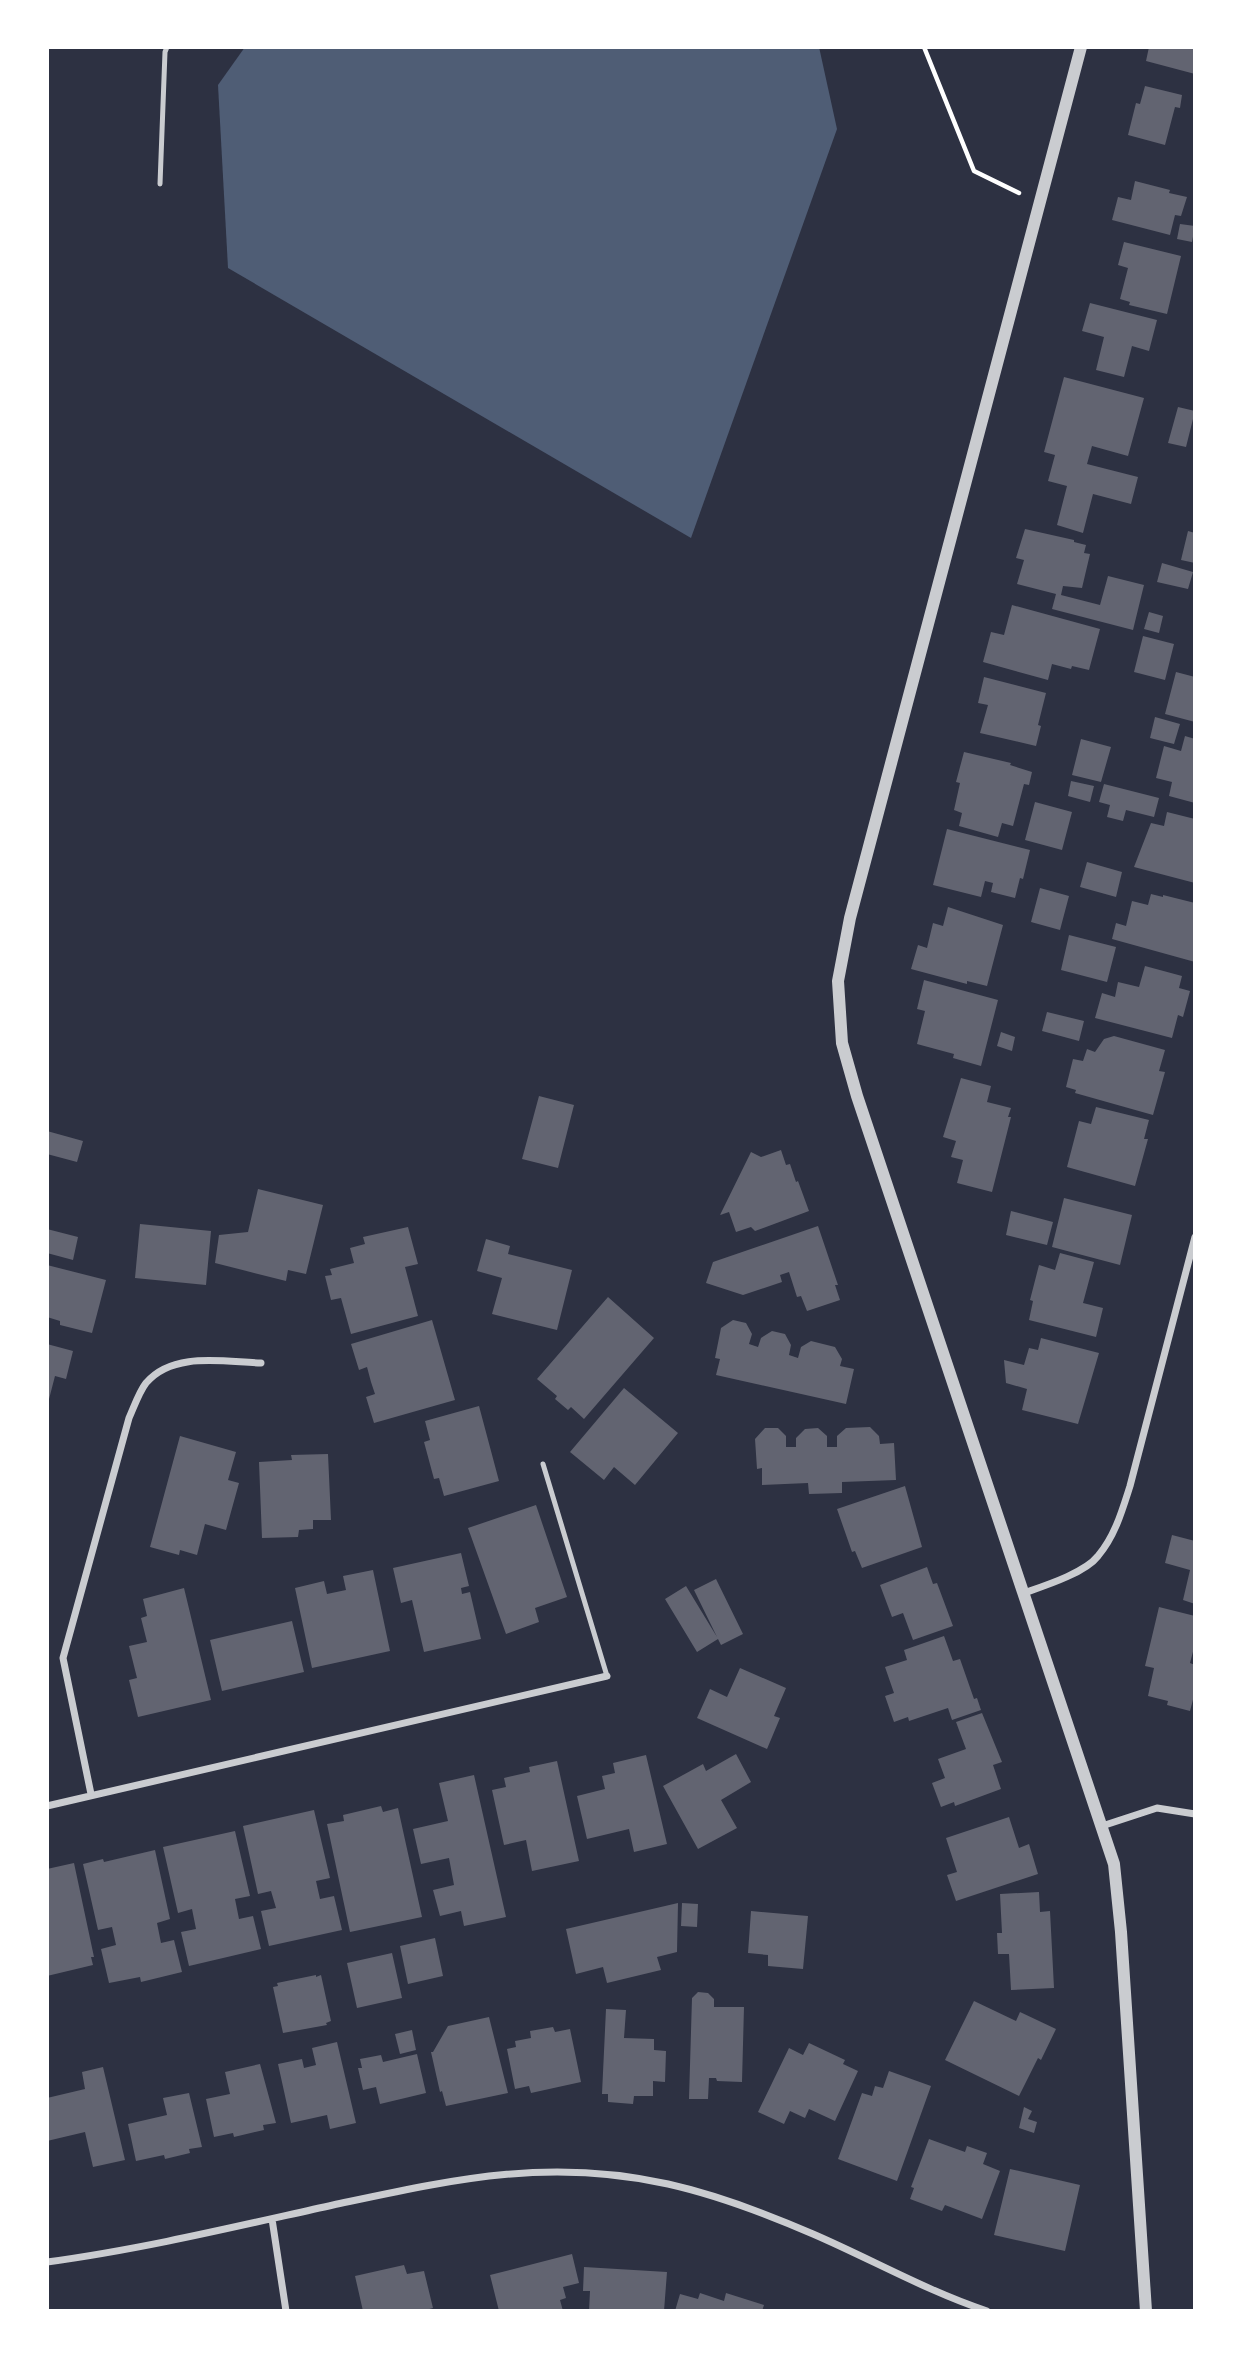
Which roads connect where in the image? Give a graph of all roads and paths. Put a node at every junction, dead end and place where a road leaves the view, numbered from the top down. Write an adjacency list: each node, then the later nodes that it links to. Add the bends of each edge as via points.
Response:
1 (167, 47): 4 (lane)
2 (924, 47): 5 (path, via 974,171)
3 (1081, 47): 5 (street)
4 (160, 184)
5 (1039, 202): 9 (street, via 850,918 838,981 842,1043 857,1096)
6 (1195, 1237): 9 (street, via 1117,1525 1097,1558 1061,1580)
7 (261, 1363): 11 (street, via 169,1365 145,1384 130,1418 63,1658)
8 (543, 1464): 10 (lane)
9 (1024, 1593): 14 (street)
10 (607, 1676): 11 (street)
11 (92, 1794): 12 (street)
12 (47, 1806)
13 (1195, 1814): 14 (street, via 1157,1808)
14 (1102, 1826): 19 (street, via 1118,1898)
15 (272, 2219): 16 (street, via 103,2255); 17 (street); 18 (street, via 489,2175 546,2171 614,2174 670,2184 741,2206)
16 (47, 2262)
17 (286, 2311)
18 (987, 2311)
19 (1146, 2311)

